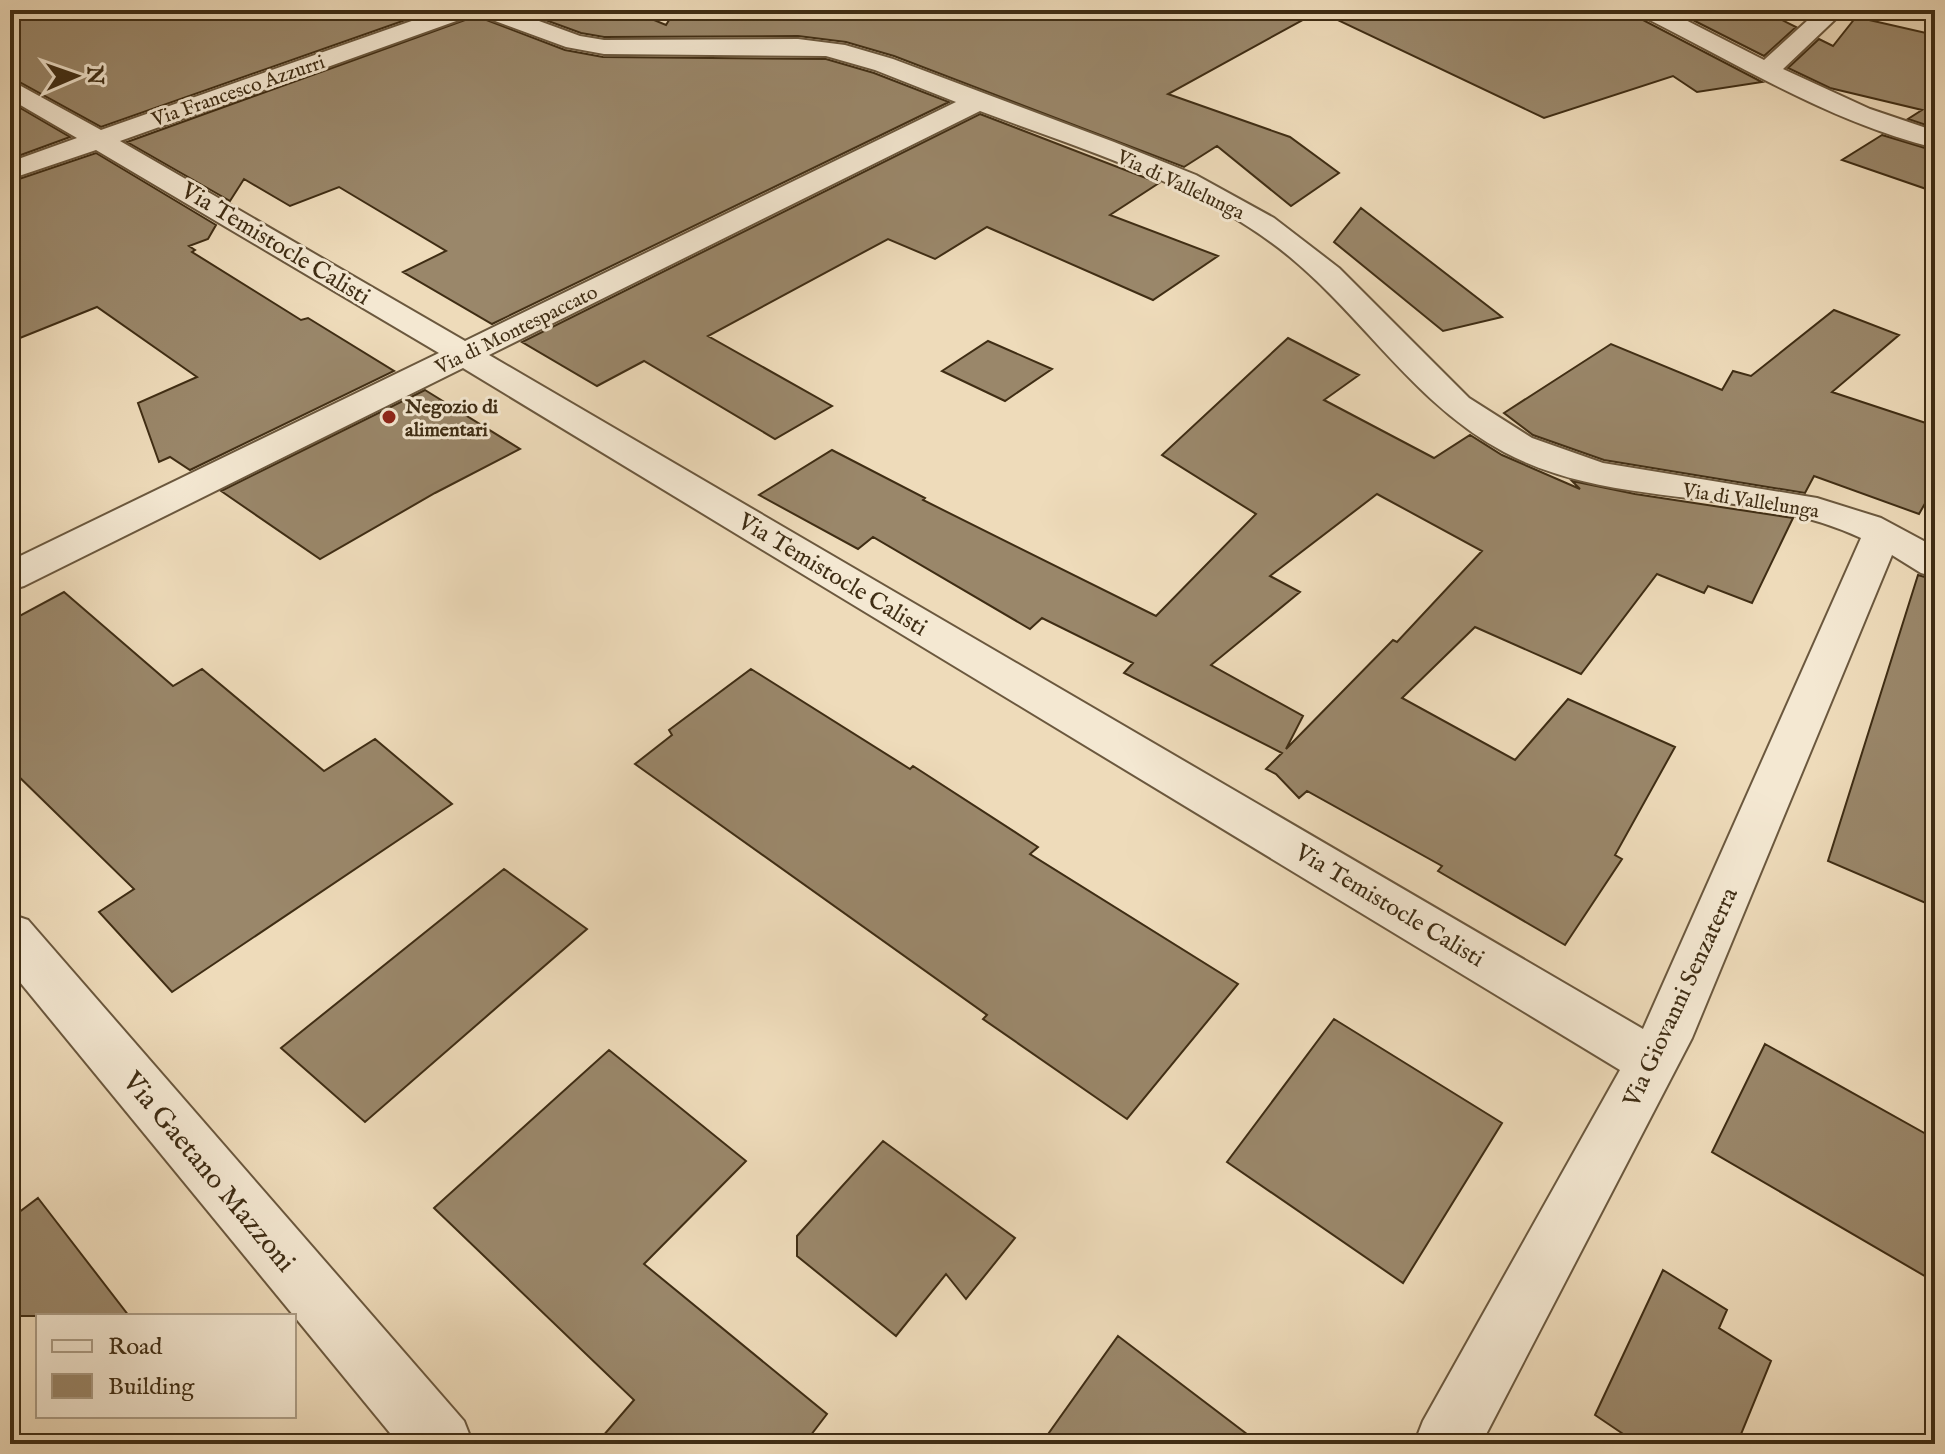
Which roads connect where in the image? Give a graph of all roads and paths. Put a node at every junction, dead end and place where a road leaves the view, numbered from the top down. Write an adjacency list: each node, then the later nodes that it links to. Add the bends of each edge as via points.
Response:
1 (465, 10): 8 (street, Via Francesco Azzurri)
2 (487, 10): 7 (street, Via di Vallelunga, via 604,47 825,49 869,60)
3 (1648, 10): 5 (street)
4 (1833, 10): 5 (street)
5 (1767, 71): 9 (street, via 1856,113)
6 (10, 88): 8 (street, Via Temistocle Calisti)
7 (978, 102): 11 (street, Via di Montespaccato); 12 (street, Via di Vallelunga, via 1149,166 1251,216 1318,266 1451,402 1520,447 1622,479 1811,508)
8 (100, 139): 10 (street, Via Francesco Azzurri); 11 (street, Via Temistocle Calisti)
9 (1935, 140)
10 (10, 171)
11 (464, 354): 14 (street, Via di Montespaccato); 16 (street, Via Temistocle Calisti)
12 (1882, 534): 13 (street, Via di Vallelunga); 16 (street, Via Giovanni Senzaterra)
13 (1935, 564)
14 (10, 577)
15 (10, 934): 17 (street, Via Gaetano Mazzoni)
16 (1654, 1063): 18 (street, Via Giovanni Senzaterra)
17 (441, 1444)
18 (1446, 1444)

